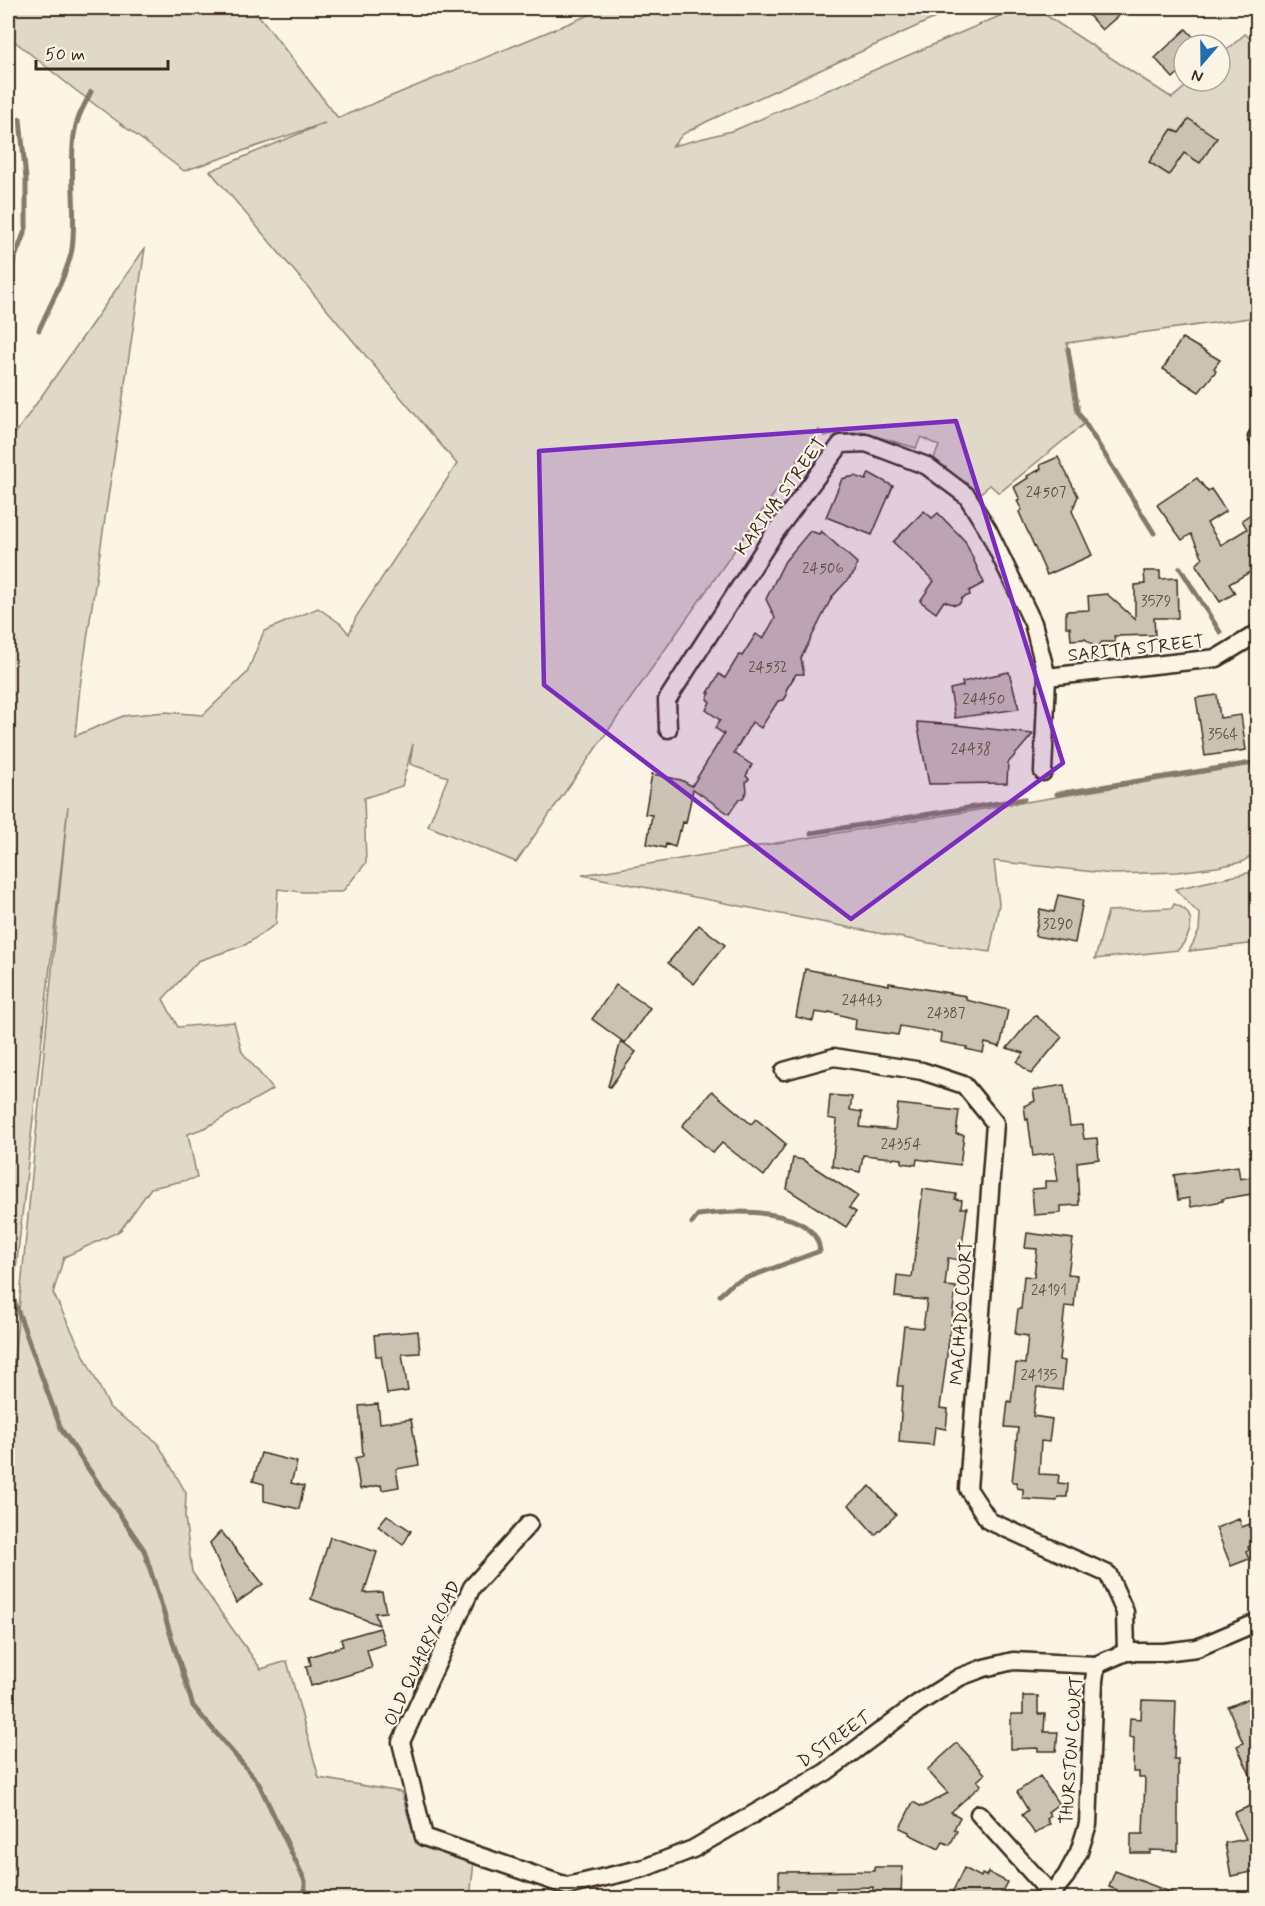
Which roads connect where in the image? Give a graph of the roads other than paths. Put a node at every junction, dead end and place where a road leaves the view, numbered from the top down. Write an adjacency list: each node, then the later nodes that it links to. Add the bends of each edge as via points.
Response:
1 (1257, 633): 2 (street, SARITA STREET, via 1217,658)
2 (1047, 677): 3 (street, KARINA STREET, via 1033,623 967,496 927,466 866,443 841,444 774,534 667,700); 4 (street, KARINA STREET)
3 (668, 729)
4 (1043, 772)
5 (784, 1071): 8 (street, MACHADO COURT, via 834,1057 922,1071 964,1085 995,1123 968,1489 989,1521 1108,1574 1125,1612)
6 (529, 1524): 11 (street, OLD QUARRY ROAD, via 472,1587 401,1742 424,1837 567,1886)
7 (1257, 1622): 8 (street, via 1197,1648)
8 (1126, 1652): 9 (street)
9 (1096, 1665): 11 (street, D STREET, via 1013,1661 960,1677 916,1704 826,1772 693,1849); 12 (street, THURSTON COURT, via 1088,1824 1079,1852)
10 (980, 1814): 12 (street)
11 (645, 1868)
12 (1049, 1897)

